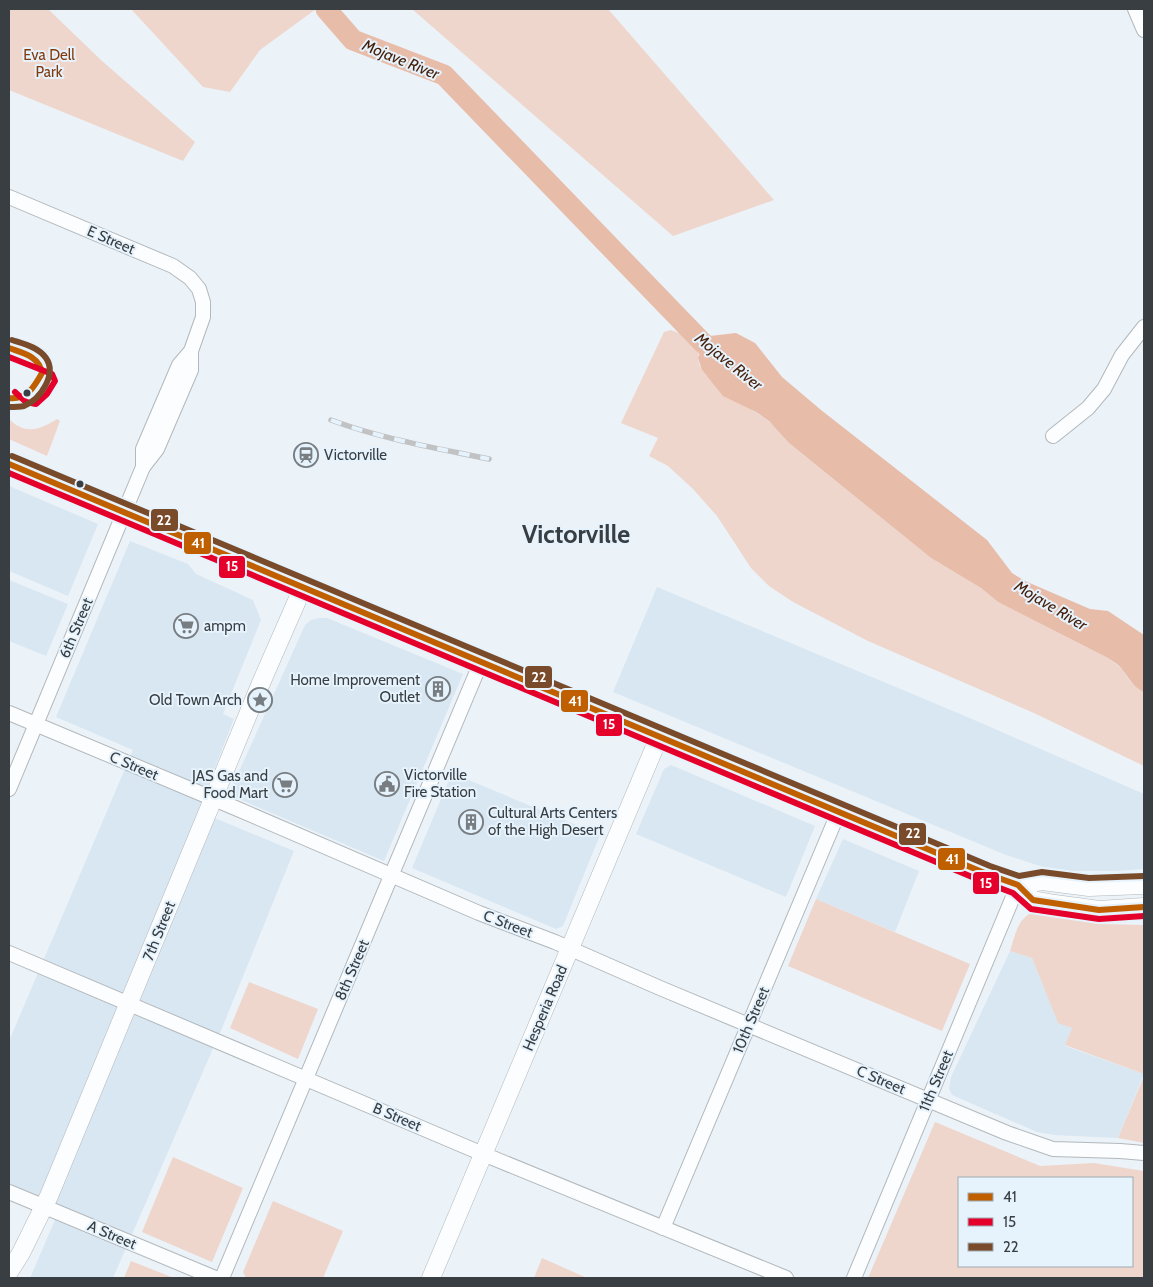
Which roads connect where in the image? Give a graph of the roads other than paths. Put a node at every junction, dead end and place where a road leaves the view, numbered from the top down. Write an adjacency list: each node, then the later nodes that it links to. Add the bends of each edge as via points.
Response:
1 (1135, 9): 2 (street)
2 (1144, 30)
3 (9, 197): 4 (street, E Street, via 173,266 190,278)
4 (202, 296): 8 (street, 6th Street, via 203,317 191,351 191,370 157,449 143,467)
5 (1144, 327): 6 (street, via 1122,355 1104,389 1088,408)
6 (1053, 436)
7 (9, 464): 8 (main road)
8 (125, 513): 9 (main road); 12 (street, 6th Street)
9 (303, 587): 10 (main road); 15 (main road, 7th Street)
10 (481, 662): 13 (main road); 17 (street, 8th Street)
11 (9, 714): 12 (street, C Street)
12 (36, 725): 14 (street, 6th Street); 15 (street, C Street)
13 (660, 737): 16 (main road); 21 (main road, Hesperia Road)
14 (9, 789)
15 (213, 800): 17 (street, C Street); 23 (main road, 7th Street)
16 (840, 811): 18 (main road); 24 (street, 10th Street)
17 (392, 876): 21 (street, C Street); 25 (street, 8th Street)
18 (1018, 885): 19 (main road, via 1042,881 1089,887); 20 (main road, via 1033,900 1055,904 1099,910); 26 (street, 11th Street)
19 (1144, 885)
20 (1144, 907)
21 (570, 948): 24 (street, C Street); 27 (main road, Hesperia Road)
22 (9, 954): 23 (street, B Street)
23 (129, 1004): 25 (street, B Street); 30 (main road, 7th Street)
24 (749, 1024): 26 (street, C Street); 31 (street, 10th Street)
25 (306, 1080): 27 (street, B Street); 34 (street, 8th Street)
26 (928, 1100): 28 (street, C Street, via 1053,1149); 37 (street, 11th Street)
27 (483, 1154): 31 (street, B Street); 35 (main road, Hesperia Road)
28 (1144, 1154)
29 (9, 1192): 30 (street, A Street)
30 (44, 1207): 32 (main road, 7th Street); 33 (street, A Street)
31 (663, 1228): 36 (street, B Street)
32 (9, 1272)
33 (216, 1278)
34 (222, 1278)
35 (431, 1278)
36 (786, 1278)
37 (854, 1278)

